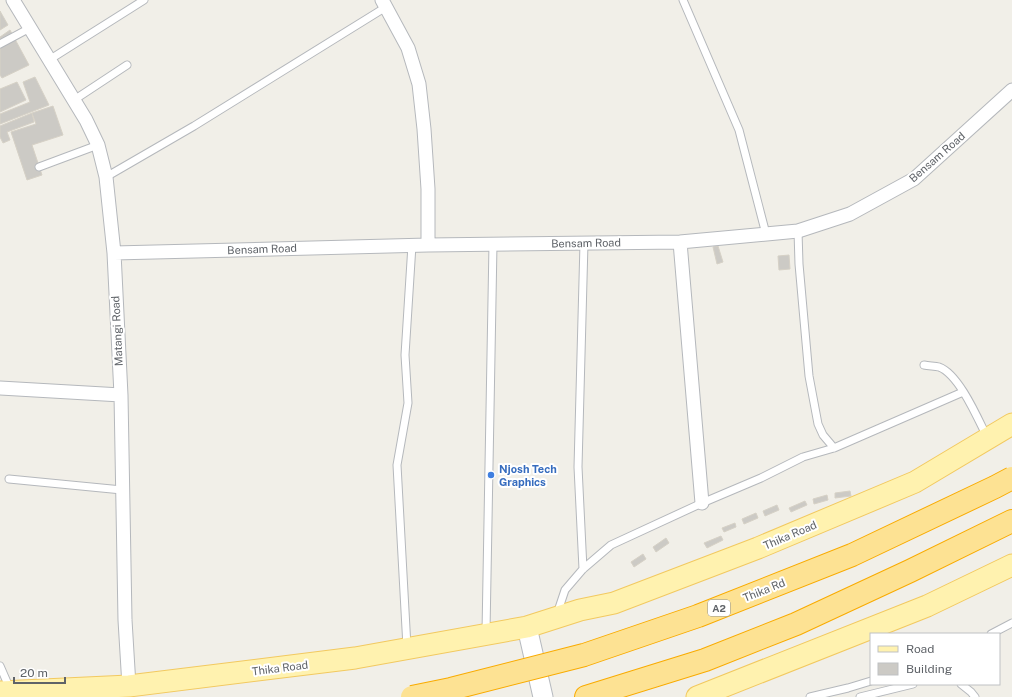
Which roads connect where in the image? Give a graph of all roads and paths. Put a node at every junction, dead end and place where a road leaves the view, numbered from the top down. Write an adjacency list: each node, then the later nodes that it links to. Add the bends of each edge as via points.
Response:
1 (13, 0): 5 (street, Matangi Road)
2 (144, 0): 7 (lane)
3 (684, 0): 15 (lane, via 739,130)
4 (384, 4): 13 (lane, via 194,126); 20 (street, via 408,48 419,84 428,189)
5 (30, 28): 6 (lane); 7 (street, Matangi Road)
6 (0, 44)
7 (49, 60): 10 (street, Matangi Road)
8 (127, 65): 10 (lane)
9 (1012, 90): 14 (street, Bensam Road, via 914,179 850,214)
10 (74, 100): 11 (street, Matangi Road)
11 (98, 145): 12 (lane); 13 (street, Matangi Road)
12 (39, 167)
13 (106, 177): 21 (street, Matangi Road)
14 (798, 231): 15 (street, Bensam Road); 28 (lane, via 809,376 818,424)
15 (766, 234): 16 (street, Bensam Road)
16 (680, 242): 17 (street, Bensam Road); 32 (street)
17 (584, 243): 18 (street, Bensam Road); 35 (lane, via 578,467)
18 (493, 244): 20 (street, Bensam Road); 40 (lane)
19 (412, 245): 20 (street, Bensam Road); 21 (street, Bensam Road); 41 (lane, via 404,355 408,403 397,465)
20 (428, 245)
21 (114, 253): 25 (street, Matangi Road)
22 (924, 365): 24 (lane, via 940,368 954,378)
23 (0, 388): 25 (street)
24 (963, 392): 27 (lane); 28 (lane)
25 (121, 395): 31 (street, Matangi Road)
26 (1012, 424): 27 (main road, Thika Road)
27 (988, 438): 36 (main road, Thika Road, via 915,482 765,546 614,603)
28 (834, 448): 32 (lane, via 803,458)
29 (1012, 478): 48 (highway, Thika Rd / A2, bridge, via 852,556 698,616 584,655)
30 (9, 479): 31 (lane)
31 (122, 490): 46 (street, Matangi Road)
32 (702, 503): 35 (lane, via 611,545)
33 (1012, 521): 50 (highway, via 796,624 705,660)
34 (1012, 565): 51 (main road, via 927,606)
35 (583, 569): 36 (lane, via 565,590)
36 (556, 618): 38 (main road, Thika Road)
37 (1011, 626): 39 (lane)
38 (526, 627): 40 (main road, Thika Road); 49 (main road)
39 (994, 633)
40 (486, 634): 41 (main road, Thika Road)
41 (407, 649): 46 (main road, Thika Road, via 355,658)
42 (0, 666): 47 (lane)
43 (870, 681): 52 (lane)
44 (909, 685): 53 (lane)
45 (962, 685): 54 (lane)
46 (129, 686): 47 (main road, Thika Road)
47 (6, 691)
48 (412, 697)
49 (543, 697)
50 (586, 697)
51 (697, 697)
52 (810, 697)
53 (860, 697)
54 (975, 697)

